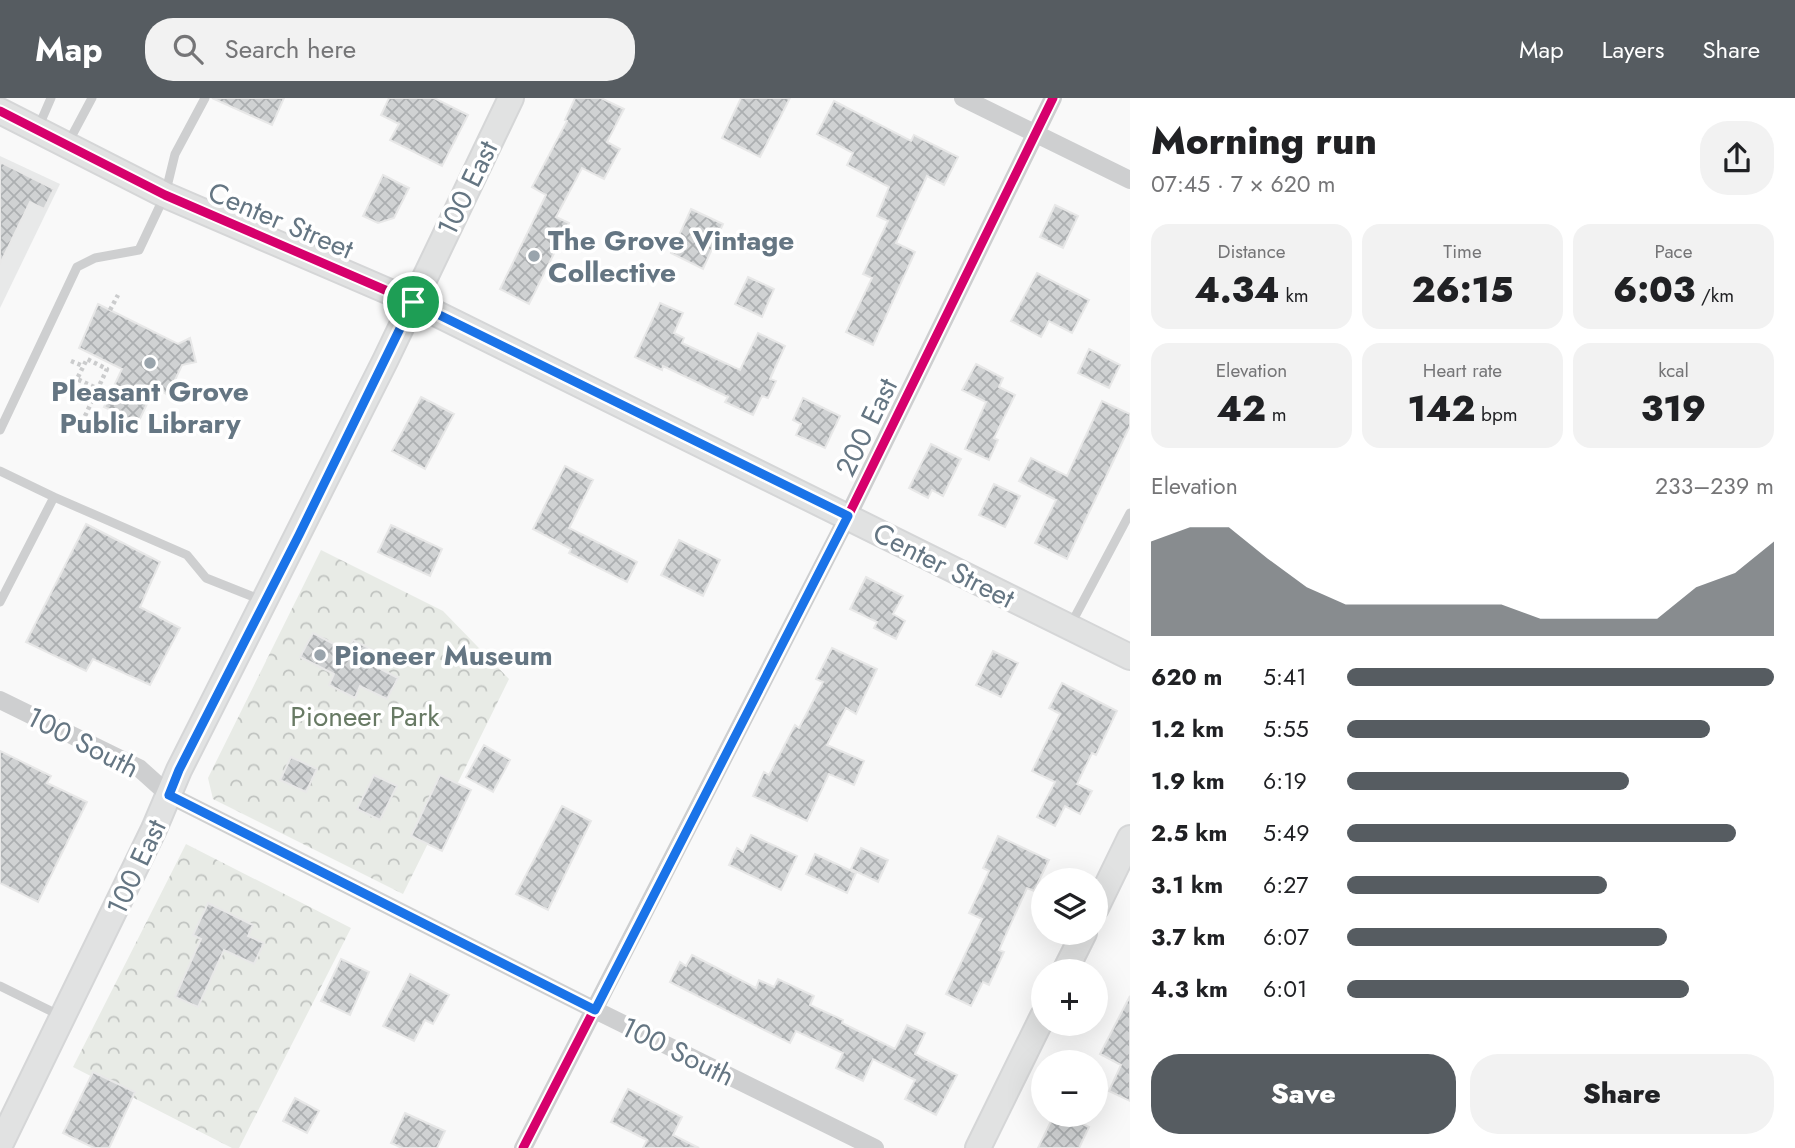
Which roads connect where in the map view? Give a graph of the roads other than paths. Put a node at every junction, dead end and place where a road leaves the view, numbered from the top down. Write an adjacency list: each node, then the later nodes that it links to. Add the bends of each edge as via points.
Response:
1 (51, 98): 8 (lane)
2 (92, 98): 10 (lane)
3 (205, 98): 12 (lane, via 175,154)
4 (511, 98): 13 (main road, 100 East)
5 (963, 98): 9 (street)
6 (1053, 98): 9 (street, 200 East)
7 (0, 111): 8 (main road, Center Street)
8 (37, 130): 10 (main road, Center Street)
9 (1036, 135): 11 (street); 17 (street, 200 East)
10 (67, 145): 12 (main road, Center Street)
11 (1130, 180)
12 (164, 195): 13 (main road, Center Street); 14 (lane, via 139,250 95,258 77,267)
13 (413, 302): 17 (main road, Center Street); 19 (main road, 100 East)
14 (0, 430)
15 (0, 471): 16 (lane)
16 (54, 497): 19 (lane, via 187,555 206,578); 20 (lane)
17 (848, 516): 21 (main road, Center Street); 28 (street, 200 East)
18 (1129, 518): 21 (lane)
19 (265, 601): 24 (main road, 100 East)
20 (0, 602)
21 (1069, 627): 22 (main road, Center Street)
22 (1130, 657)
23 (0, 700): 24 (street, 100 South, via 139,768)
24 (169, 795): 28 (street, 100 South); 29 (main road, 100 East)
25 (1130, 838): 26 (main road)
26 (1108, 883)
27 (0, 986): 29 (lane)
28 (595, 1010): 32 (street, 200 East); 33 (street, 100 South)
29 (63, 1017): 31 (main road, 100 East)
30 (1033, 1036): 34 (main road)
31 (0, 1145)
32 (523, 1148)
33 (875, 1148)
34 (978, 1148)

